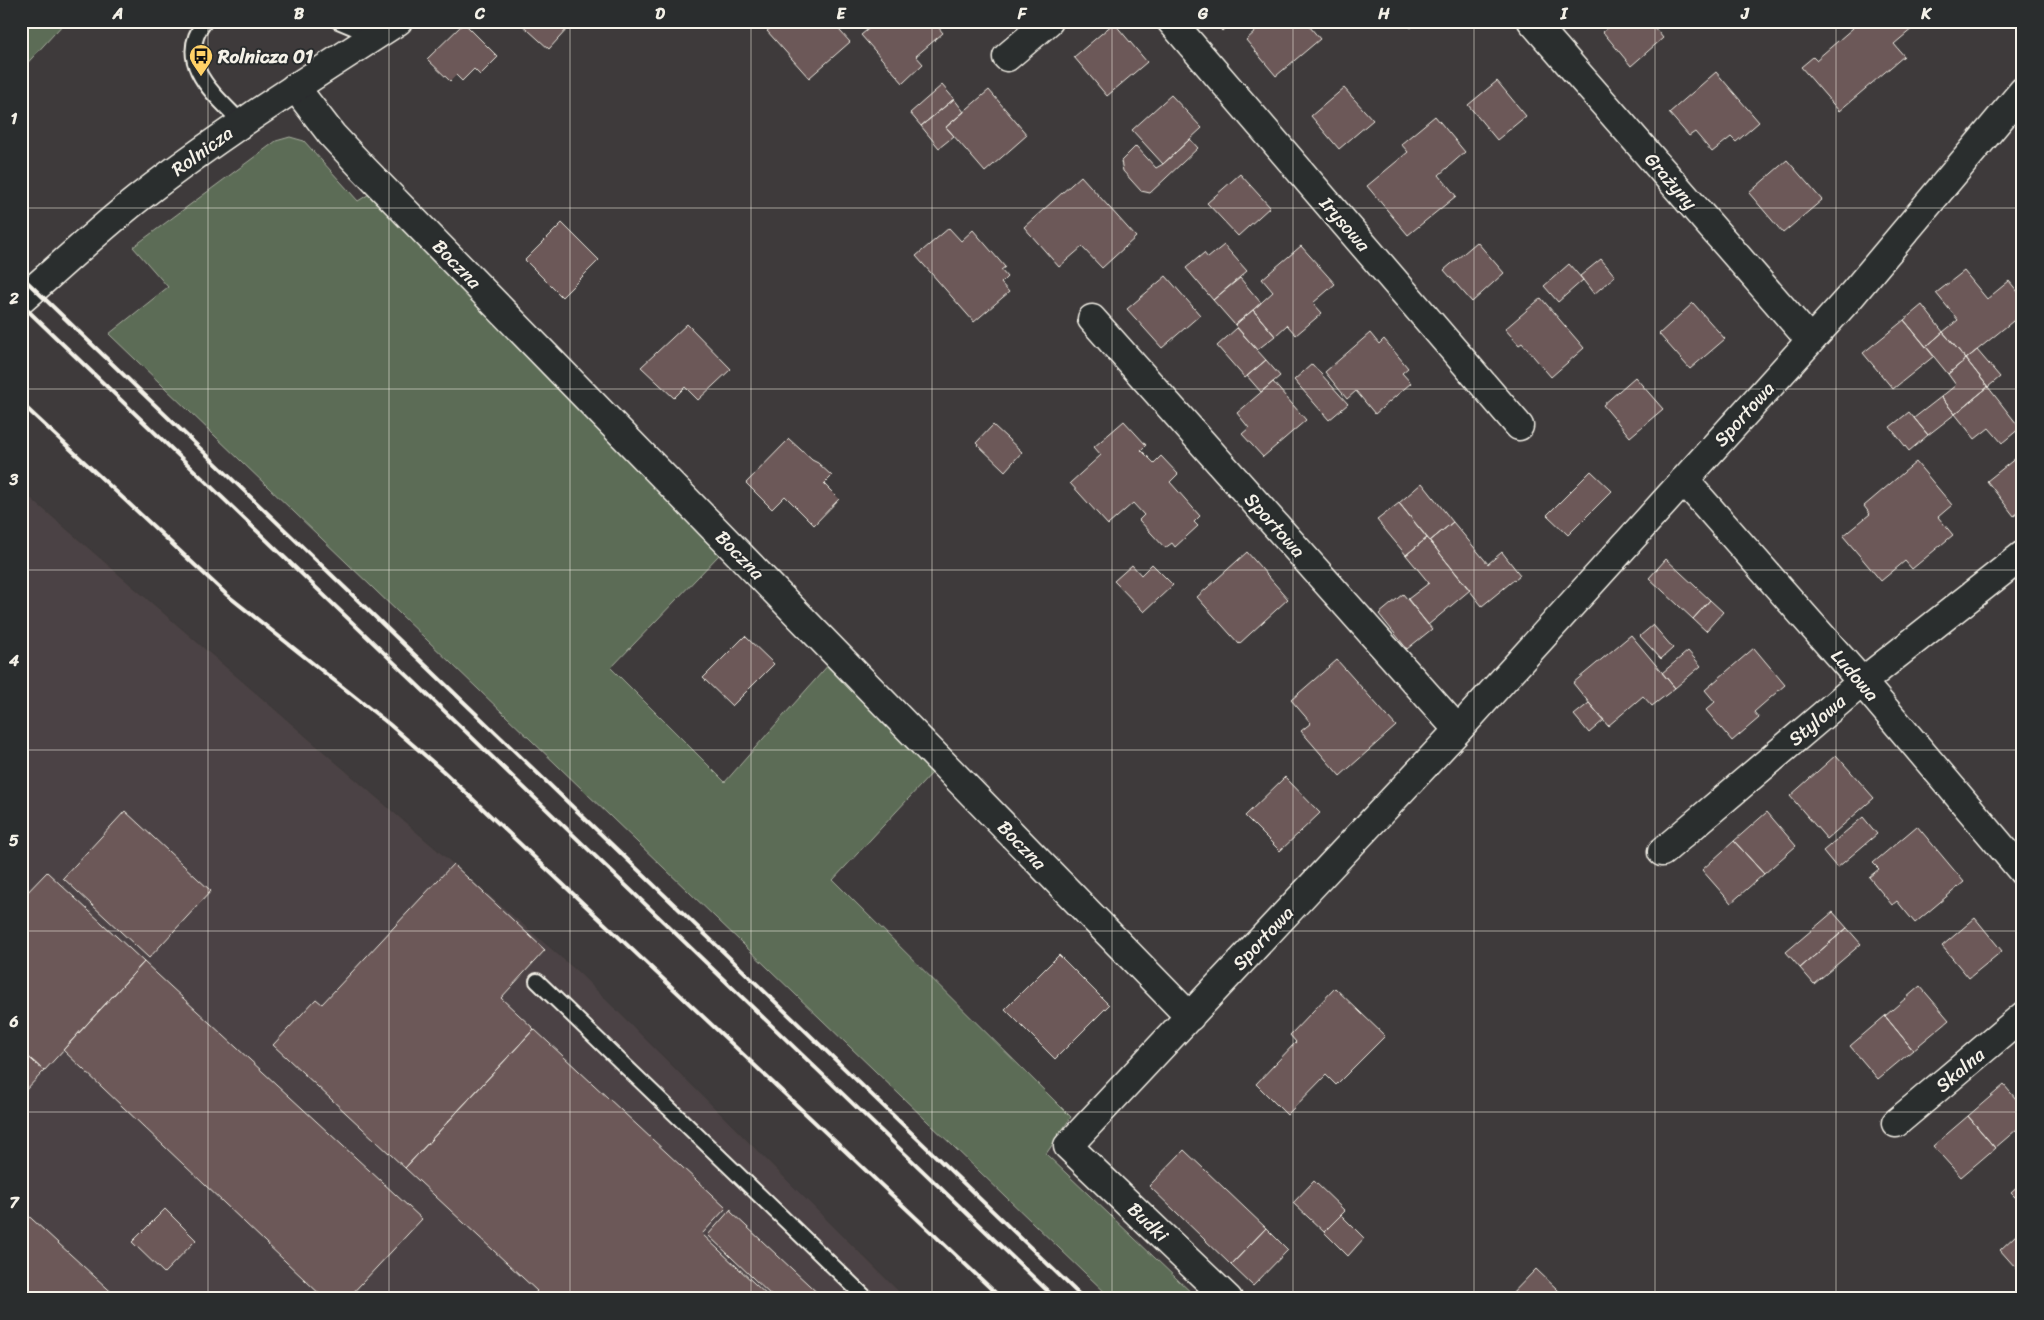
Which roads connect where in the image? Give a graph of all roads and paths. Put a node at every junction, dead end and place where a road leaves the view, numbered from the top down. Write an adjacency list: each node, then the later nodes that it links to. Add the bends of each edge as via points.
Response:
1 (205, 21): 11 (lane, via 193,51 195,65 217,97)
2 (338, 21): 7 (lane)
3 (398, 21): 7 (street, Rolnicza)
4 (1050, 21): 8 (street)
5 (1171, 21): 15 (street, Irysowa)
6 (1532, 21): 14 (street, Grażyny)
7 (374, 36): 9 (street, Rolnicza)
8 (1007, 57)
9 (295, 88): 11 (street, Rolnicza); 23 (street, Boczna, via 363,168)
10 (2023, 91): 14 (street, Sportowa)
11 (242, 123): 12 (street, Rolnicza, via 124,210)
12 (21, 300)
13 (1092, 320): 19 (street, Sportowa)
14 (1810, 340): 16 (street, Sportowa)
15 (1519, 426)
16 (1684, 480): 18 (street, Ludowa); 19 (street, Sportowa)
17 (2023, 555): 18 (street, Stylowa)
18 (1862, 682): 20 (street, Stylowa); 21 (street, Ludowa)
19 (1458, 730): 23 (street, Sportowa)
20 (1662, 852)
21 (2023, 872)
22 (536, 981): 27 (lane)
23 (1190, 1016): 26 (street, Sportowa)
24 (2023, 1016): 25 (street, Skalna)
25 (1896, 1123)
26 (1068, 1146): 28 (street, Budki)
27 (867, 1299)
28 (1228, 1299)

